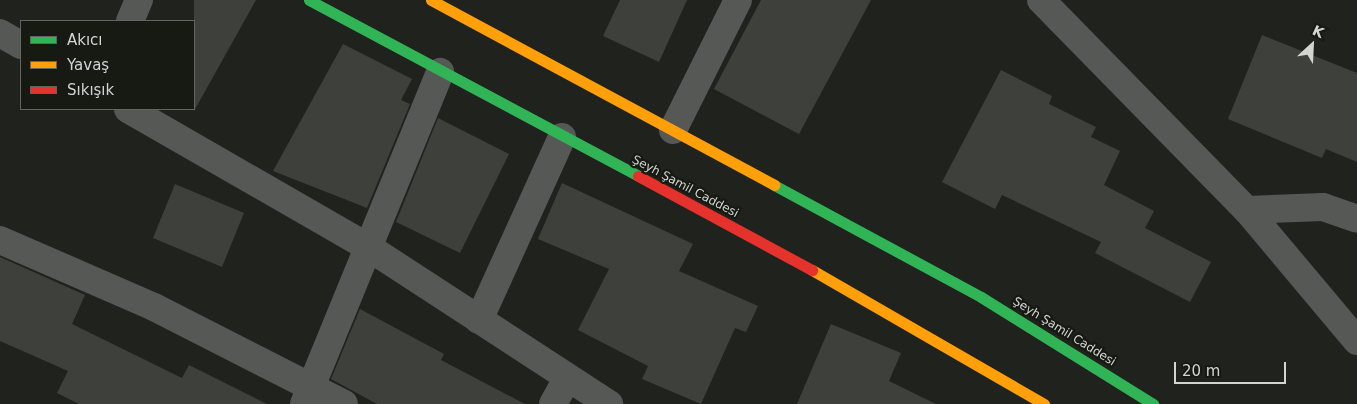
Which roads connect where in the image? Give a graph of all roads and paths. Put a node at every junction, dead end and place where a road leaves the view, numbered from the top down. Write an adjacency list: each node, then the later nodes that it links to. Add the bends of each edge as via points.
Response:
1 (139, 0): 6 (street)
2 (309, 0): 9 (main road, Şeyh Şamil Caddesi)
3 (431, 0): 11 (main road, Şeyh Şamil Caddesi)
4 (738, 0): 11 (street)
5 (1041, 0): 13 (street)
6 (130, 20)
7 (0, 33): 8 (street)
8 (20, 45)
9 (440, 72): 12 (main road, Şeyh Şamil Caddesi); 16 (street)
10 (130, 110): 16 (street)
11 (674, 130): 25 (main road, Şeyh Şamil Caddesi, via 981,297)
12 (562, 137): 17 (street); 24 (main road, Şeyh Şamil Caddesi, via 801,264)
13 (1247, 210): 14 (street, via 1323,207); 18 (street)
14 (1357, 219)
15 (0, 240): 20 (street, via 154,307)
16 (368, 247): 17 (street); 20 (street)
17 (479, 320): 19 (street)
18 (1357, 341)
19 (567, 379): 22 (street); 23 (street)
20 (309, 395): 21 (street)
21 (344, 404)
22 (553, 404)
23 (609, 404)
24 (1044, 404)
25 (1153, 404)

